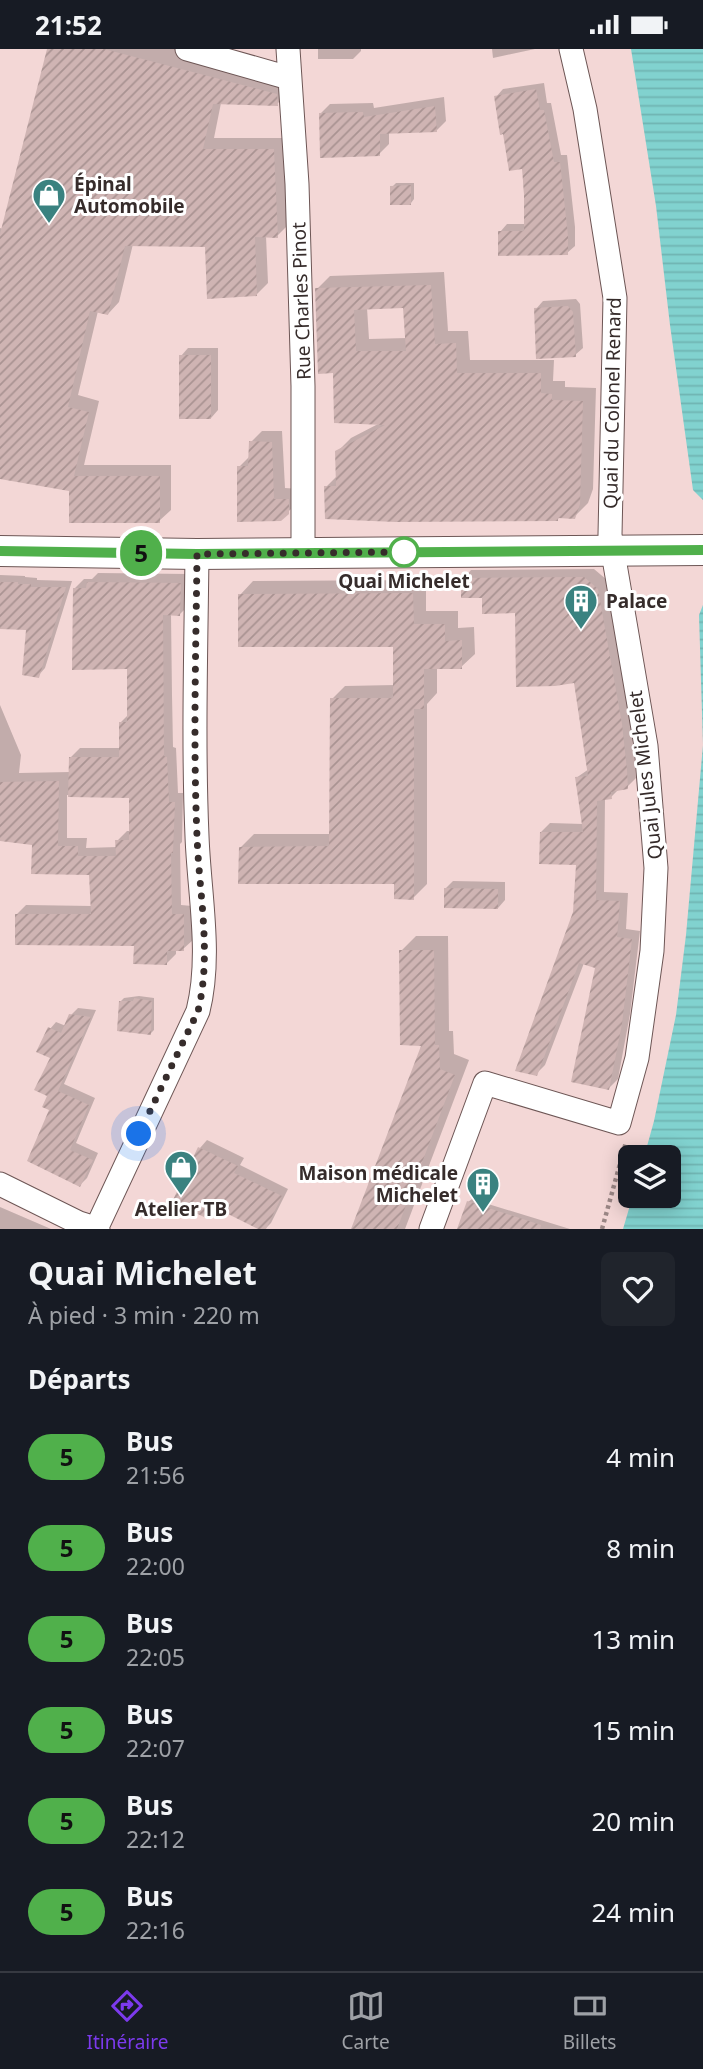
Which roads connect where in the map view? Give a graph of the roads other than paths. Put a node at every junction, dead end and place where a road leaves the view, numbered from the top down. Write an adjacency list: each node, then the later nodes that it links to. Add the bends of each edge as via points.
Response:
1 (187, 49): 4 (street)
2 (288, 49): 4 (street, Rue Charles Pinot)
3 (571, 49): 7 (street, Quai du Colonel Renard, via 615,298 610,524)
4 (289, 78): 8 (street, Rue Charles Pinot, via 303,373)
5 (703, 550): 7 (street)
6 (0, 551): 9 (street)
7 (618, 551): 8 (street); 12 (street, Quai Jules Michelet, via 646,746 656,868 652,951 637,1058 619,1123 485,1083)
8 (303, 552): 9 (street)
9 (197, 554): 11 (street, via 197,835 203,991 198,1011)
10 (0, 1184): 11 (street)
11 (97, 1229)
12 (431, 1229)

